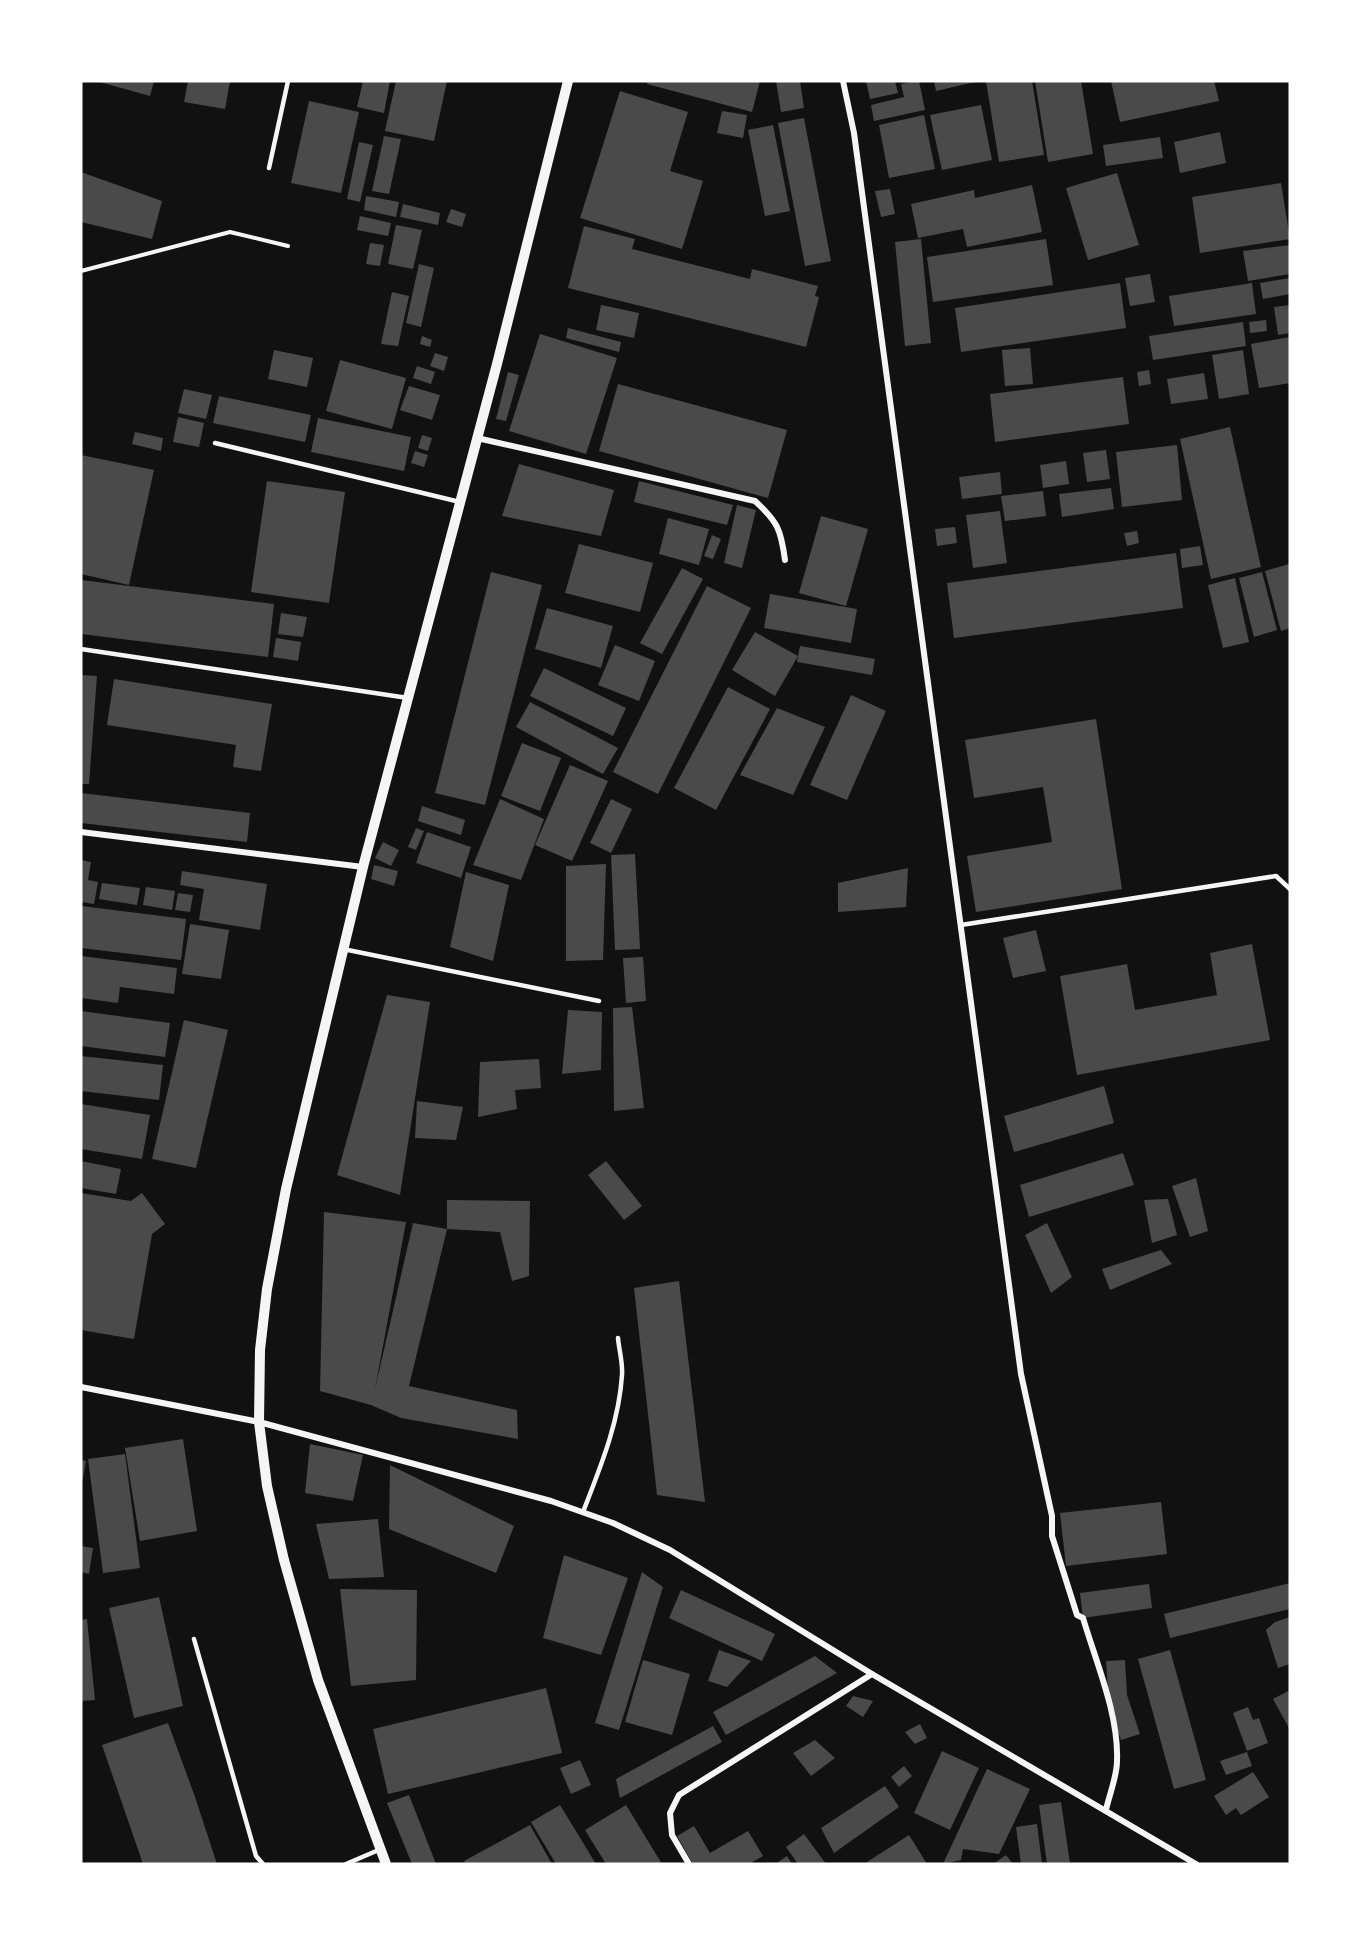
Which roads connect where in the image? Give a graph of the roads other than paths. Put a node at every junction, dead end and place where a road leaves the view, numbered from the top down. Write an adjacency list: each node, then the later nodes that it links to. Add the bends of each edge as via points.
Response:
1 (288, 81): 4 (lane)
2 (568, 81): 5 (street)
3 (843, 81): 14 (street, via 856,144)
4 (269, 168)
5 (477, 438): 7 (street); 8 (street, via 755,501 771,516 782,535)
6 (215, 443): 7 (lane)
7 (460, 502): 10 (street)
8 (785, 560)
9 (81, 649): 10 (lane)
10 (408, 698): 12 (street)
11 (81, 832): 12 (street)
12 (363, 867): 15 (street)
13 (1290, 889): 14 (lane, via 1276,876)
14 (961, 925): 23 (street, via 1021,1374 1052,1516 1052,1536 1077,1615 1083,1618 1115,1734 1117,1762)
15 (343, 949): 16 (lane); 19 (street, via 286,1190 267,1289 260,1350)
16 (599, 1000)
17 (618, 1338): 20 (lane, via 622,1373 618,1403 608,1450)
18 (81, 1387): 19 (street)
19 (259, 1422): 20 (street); 24 (street, via 267,1486 301,1624)
20 (583, 1512): 22 (street, via 670,1550)
21 (194, 1639): 25 (lane, via 256,1856)
22 (872, 1674): 23 (street); 28 (street, via 679,1795 670,1814 672,1835)
23 (1106, 1810): 29 (street)
24 (381, 1849): 26 (lane); 27 (street)
25 (263, 1864)
26 (346, 1864)
27 (386, 1864)
28 (689, 1864)
29 (1196, 1864)

